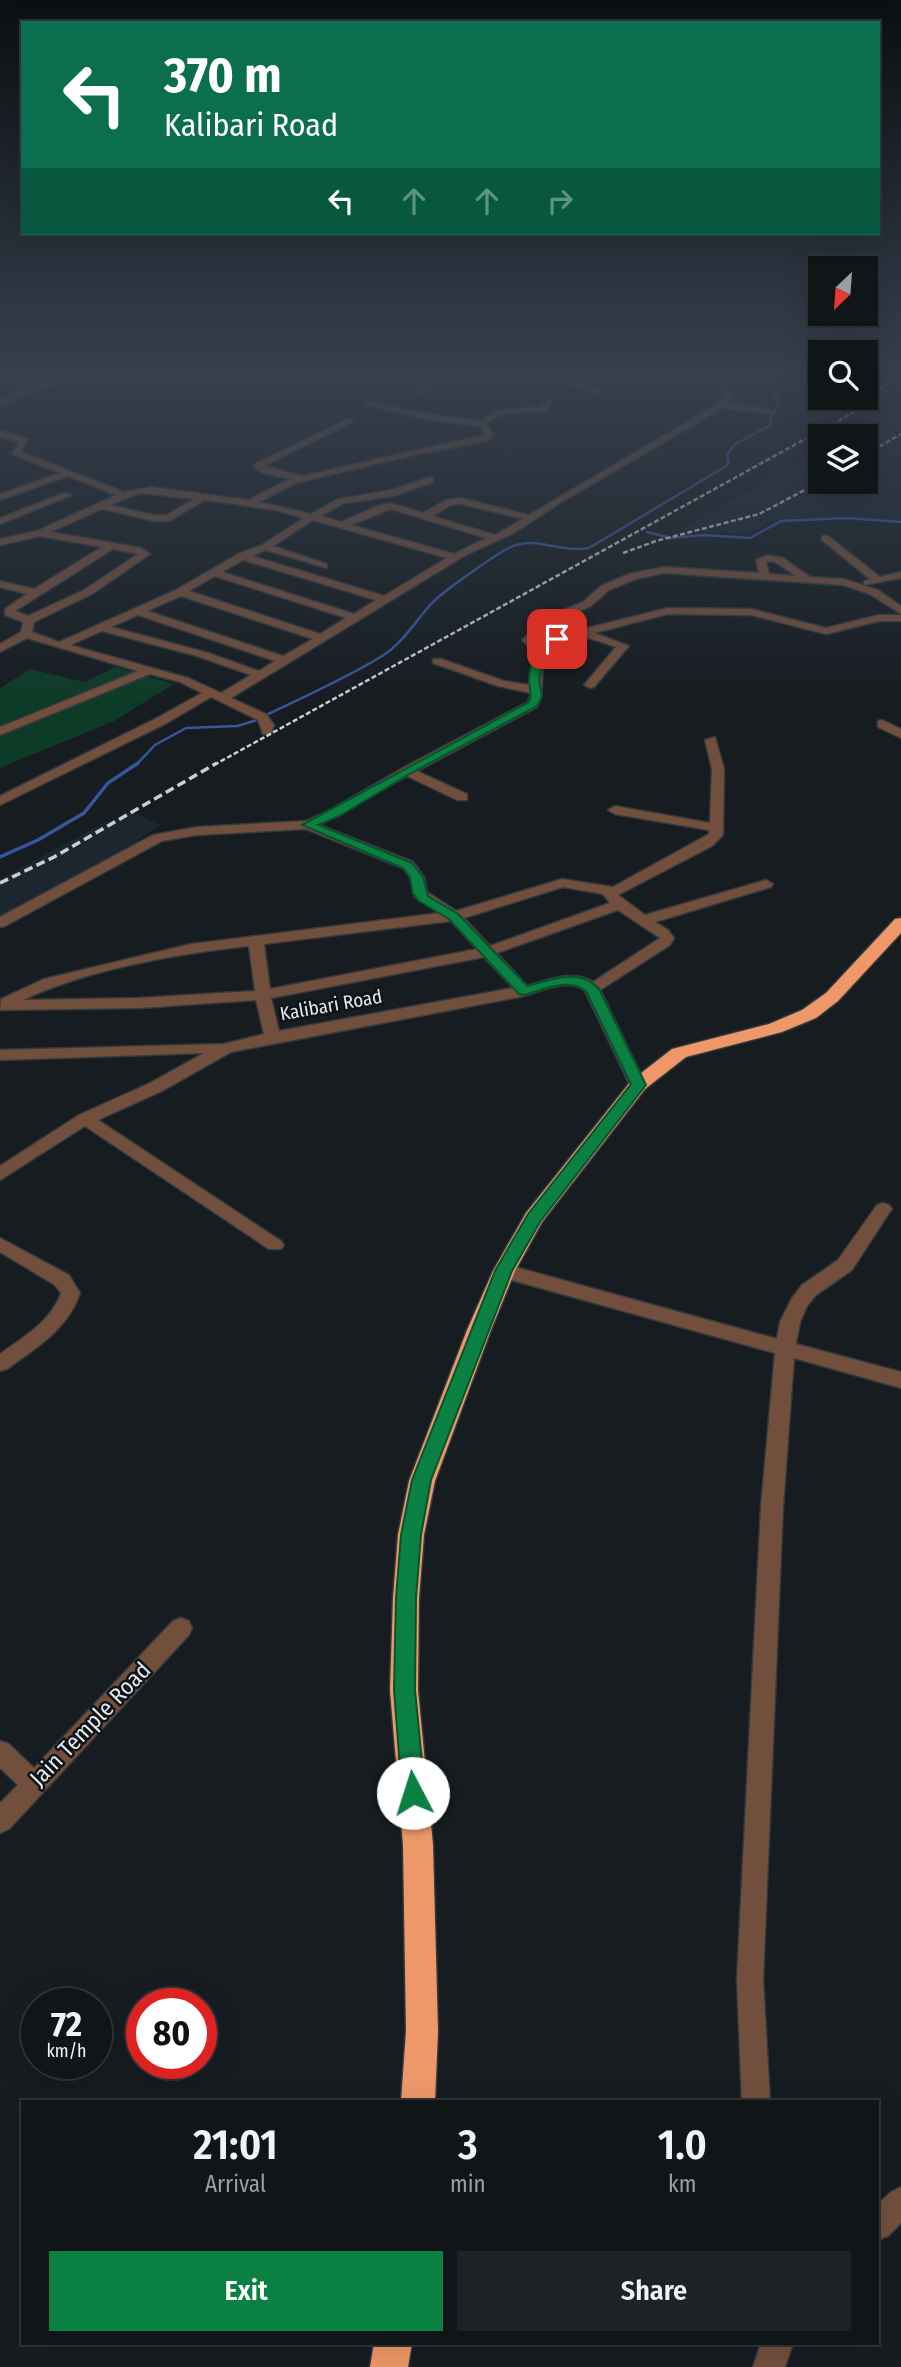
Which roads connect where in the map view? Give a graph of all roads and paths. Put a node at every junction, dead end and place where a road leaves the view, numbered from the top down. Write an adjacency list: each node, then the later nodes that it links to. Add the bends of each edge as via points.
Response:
1 (42, 482): 9 (street)
2 (93, 482): 8 (street)
3 (291, 482): 12 (street)
4 (590, 482): 16 (street)
5 (428, 485): 15 (street, via 345,499)
6 (440, 494): 11 (street)
7 (67, 495): 17 (street)
8 (124, 495): 10 (street, via 144,489); 13 (street)
9 (0, 497)
10 (203, 497): 12 (street); 13 (street, via 169,518)
11 (461, 501): 14 (street, via 449,502); 16 (street)
12 (250, 503): 15 (street)
13 (103, 506): 19 (street)
14 (425, 516): 18 (street, via 385,506); 20 (street)
15 (313, 517): 18 (street); 24 (street)
16 (530, 518): 20 (street)
17 (0, 521)
18 (342, 525): 26 (street)
19 (40, 533): 22 (street); 23 (street)
20 (495, 538): 26 (street)
21 (825, 538): 33 (street)
22 (1, 541)
23 (111, 546): 37 (street); 47 (street, via 145,554 88,592)
24 (266, 547): 25 (street); 27 (street)
25 (242, 556): 28 (street); 30 (street)
26 (455, 557): 39 (street)
27 (323, 566)
28 (213, 572): 36 (street); 38 (street)
29 (901, 575): 33 (street)
30 (316, 577): 38 (street); 39 (street)
31 (765, 577): 32 (street); 32 (street, via 761,560 774,557); 53 (street, via 664,570 619,581 587,604 548,620 528,640)
32 (808, 580): 35 (street)
33 (878, 581): 35 (street)
34 (0, 583): 37 (street)
35 (858, 585): 42 (street)
36 (180, 592): 43 (street); 44 (street)
37 (36, 593): 41 (street)
38 (283, 595): 44 (street); 45 (street)
39 (387, 600): 45 (street)
40 (0, 603): 41 (street)
41 (13, 607): 47 (street, via 9,613)
42 (901, 611)
43 (140, 612): 48 (street); 55 (street)
44 (244, 614): 51 (street)
45 (354, 617): 51 (street)
46 (901, 618): 49 (street, via 879,618 826,631 751,612 668,611)
47 (29, 620): 50 (street)
48 (103, 628): 52 (street); 58 (street)
49 (582, 632): 53 (street, via 557,639); 59 (street, via 624,646)
50 (26, 634): 52 (street); 54 (street)
51 (319, 637): 55 (street)
52 (58, 646): 57 (street)
53 (550, 646): 60 (street, via 539,655)
54 (0, 649)
55 (285, 661): 58 (street)
56 (437, 661): 60 (street, via 502,684)
57 (148, 671): 61 (street, via 184,680); 63 (street)
58 (261, 675): 61 (street)
59 (590, 685)
60 (535, 690): 67 (street, via 533,704)
61 (216, 696): 64 (street, via 262,717); 69 (street)
62 (882, 724): 65 (street)
63 (0, 731)
64 (267, 731)
65 (901, 734)
66 (711, 740): 72 (street, via 718,769)
67 (407, 771): 68 (street); 71 (street)
68 (462, 797)
69 (0, 801)
70 (615, 810): 72 (street)
71 (308, 825): 75 (street, via 408,865 420,894); 77 (street, via 197,831 158,838)
72 (718, 828): 74 (street, via 707,843)
73 (766, 884): 76 (street)
74 (616, 898): 75 (street, via 562,883); 76 (street); 80 (street)
75 (454, 916): 79 (street); 80 (street)
76 (645, 920): 81 (street, via 663,933 665,942)
77 (0, 923)
78 (901, 923): 87 (highway, via 815,1011 785,1025 679,1053)
79 (257, 941): 83 (street); 83 (street, via 191,948 49,982 0,1005)
80 (486, 953): 82 (street); 83 (street)
81 (592, 989): 82 (street, Kalibari Road, via 584,982 566,980); 87 (street)
82 (524, 991): 84 (street, Kalibari Road)
83 (263, 995): 84 (street)
84 (272, 1037): 85 (street, Kalibari Road)
85 (226, 1048): 86 (street); 88 (street, Kalibari Road)
86 (0, 1055)
87 (638, 1085): 93 (highway, via 534,1218)
88 (85, 1119): 89 (street, Kalibari Road); 92 (street)
89 (0, 1174)
90 (883, 1209): 94 (street, via 845,1265 809,1290 799,1303)
91 (0, 1244): 95 (street, via 62,1280 71,1293 68,1307 55,1321)
92 (275, 1245)
93 (504, 1271): 94 (street); 101 (highway, via 422,1480 411,1535 404,1690 418,1845 422,2031)
94 (785, 1348): 96 (street); 102 (street, via 772,1507 750,1979)
95 (0, 1364)
96 (901, 1380)
97 (181, 1628): 99 (street, Jain Temple Road)
98 (0, 1752): 99 (street)
99 (33, 1783): 100 (street, Jain Temple Road)
100 (0, 1821)
101 (418, 2100)
102 (756, 2100)
103 (901, 2202): 104 (street)
104 (879, 2223)
105 (393, 2345): 106 (highway)
106 (389, 2367)

